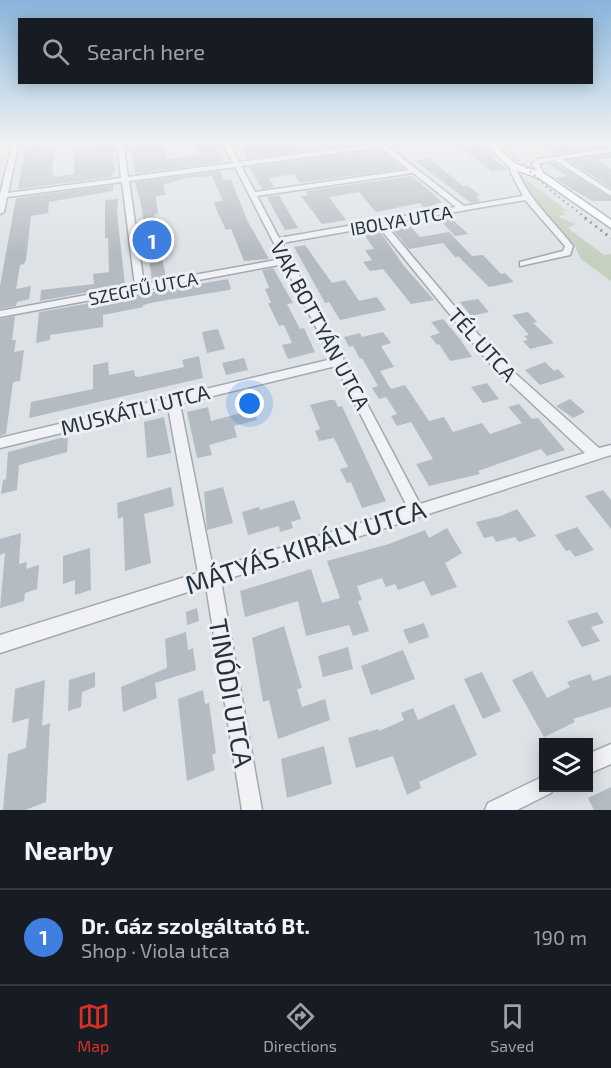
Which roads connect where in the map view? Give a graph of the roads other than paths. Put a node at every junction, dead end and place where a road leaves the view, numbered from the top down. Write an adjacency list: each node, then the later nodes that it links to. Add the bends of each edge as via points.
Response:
1 (125, 178): 21 (street)
2 (6, 179): 11 (street)
3 (119, 179): 11 (street)
4 (244, 179): 12 (street, VAK BOTTYÁN UTCA)
5 (361, 179): 12 (street)
6 (424, 179): 14 (street)
7 (517, 179): 13 (street)
8 (546, 179): 17 (main road)
9 (587, 179): 10 (street)
10 (611, 194)
11 (2, 195): 15 (street)
12 (252, 195): 18 (street, VAK BOTTYÁN UTCA)
13 (527, 197): 14 (street, IBOLYA UTCA); 20 (street, via 570,246 567,252)
14 (463, 209): 16 (street, IBOLYA UTCA)
15 (0, 212)
16 (380, 223): 18 (street, IBOLYA UTCA); 26 (street, TÉL UTCA, via 495,362)
17 (611, 225)
18 (277, 241): 19 (street, VAK BOTTYÁN UTCA)
19 (287, 261): 21 (street, SZEGFŰ UTCA); 23 (street, VAK BOTTYÁN UTCA)
20 (523, 264)
21 (140, 288): 22 (street, SZEGFŰ UTCA)
22 (0, 314)
23 (340, 361): 24 (street, MUSKÁTLI UTCA); 27 (street, VAK BOTTYÁN UTCA)
24 (173, 399): 25 (street, MUSKÁTLI UTCA); 28 (street, TINÓDI UTCA)
25 (0, 442)
26 (604, 452): 27 (street, MÁTYÁS KIRÁLY UTCA)
27 (416, 510): 28 (street, MÁTYÁS KIRÁLY UTCA)
28 (209, 577): 29 (street, MÁTYÁS KIRÁLY UTCA); 33 (street, TINÓDI UTCA)
29 (0, 644)
30 (611, 754): 31 (street)
31 (593, 762)
32 (539, 788): 34 (street)
33 (252, 810)
34 (495, 810)

